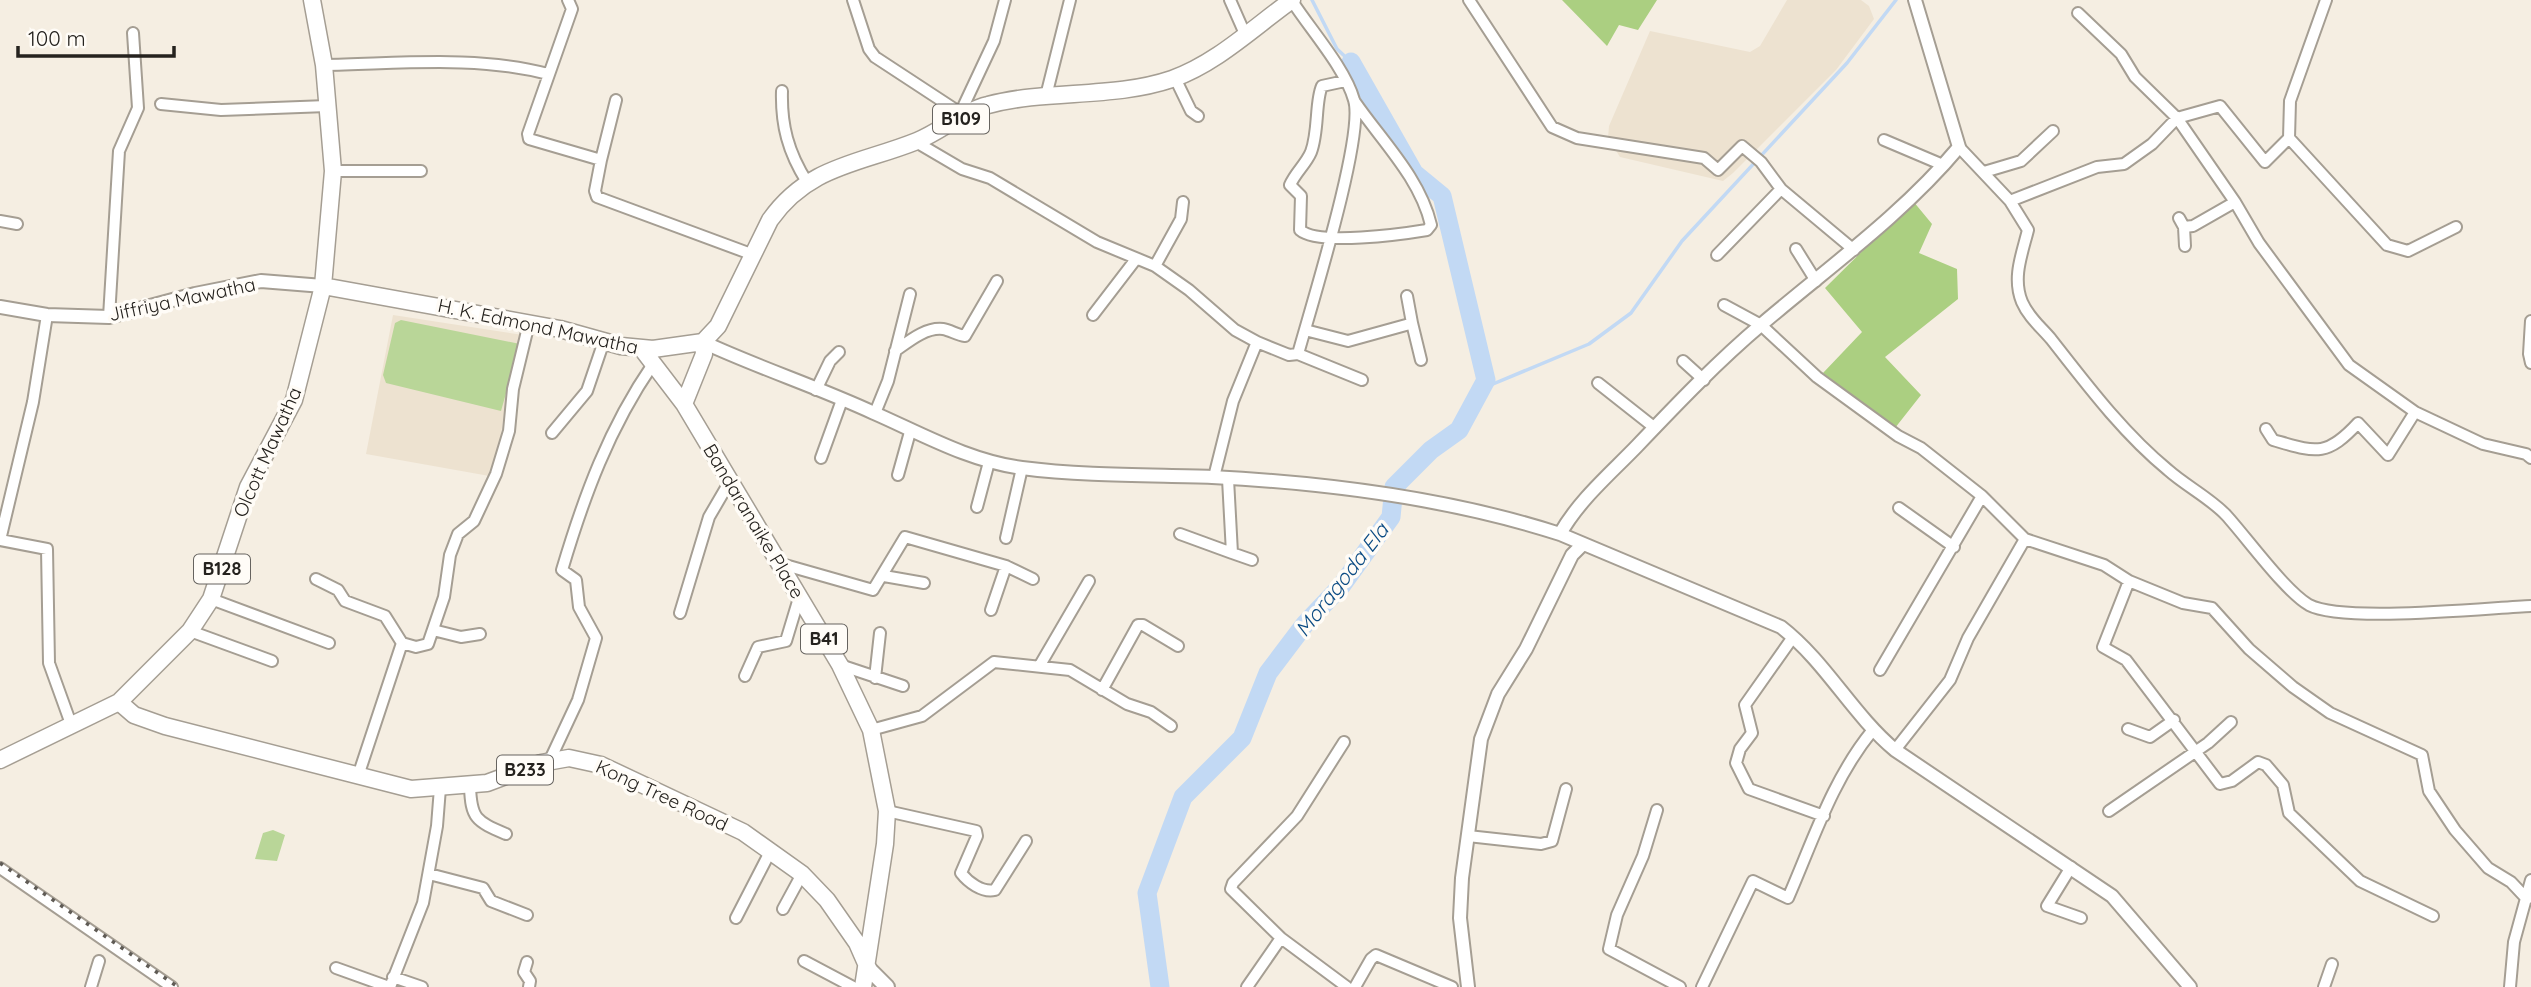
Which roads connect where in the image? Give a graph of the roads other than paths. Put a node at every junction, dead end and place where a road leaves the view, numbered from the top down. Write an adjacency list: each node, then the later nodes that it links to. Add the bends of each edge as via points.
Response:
1 (312, 0): 14 (main road, B128)
2 (568, 0): 15 (street, via 572,9)
3 (853, 0): 24 (street, via 875,57)
4 (1005, 0): 24 (street, via 994,41 964,106)
5 (1070, 0): 19 (street)
6 (1230, 0): 13 (street)
7 (1292, 0): 13 (main road, B109); 17 (street)
8 (1469, 0): 38 (street, via 1552,127 1577,138 1704,158 1718,170 1742,146)
9 (1915, 0): 31 (street)
10 (2326, 0): 28 (street, via 2290,101)
11 (2078, 13): 26 (street)
12 (133, 33): 62 (street, via 138,108 119,151)
13 (1245, 34): 16 (main road, B109)
14 (324, 65): 15 (street, via 490,63); 23 (main road, B128)
15 (548, 74): 32 (street, via 529,139)
16 (1175, 78): 19 (main road, B109, via 1111,91); 25 (street)
17 (1346, 81): 21 (street); 45 (street, via 1322,86 1311,153 1290,185 1301,197 1300,230)
18 (782, 91): 37 (street, via 781,118 792,158)
19 (1046, 96): 24 (main road, B109, via 986,105)
20 (616, 100): 32 (street)
21 (1355, 102): 45 (street, via 1351,155); 45 (street, via 1410,178 1431,225 1401,235)
22 (161, 104): 23 (street, via 221,110)
23 (327, 106): 34 (main road, B128)
24 (965, 116): 30 (main road, B109)
25 (1198, 116)
26 (2177, 118): 28 (street, via 2220,106 2265,162); 39 (street, via 2124,164 2097,167); 41 (street)
27 (2053, 131): 36 (street, via 2021,160)
28 (2289, 138): 44 (street, via 2387,245 2408,251)
29 (1884, 140): 33 (street)
30 (916, 142): 37 (main road, B109, via 859,159); 51 (street)
31 (1958, 147): 33 (street); 36 (street)
32 (601, 160): 49 (street, via 597,197)
33 (1944, 165): 48 (street)
34 (333, 171): 35 (street); 55 (main road, B128)
35 (421, 171)
36 (1984, 172): 39 (street)
37 (807, 182): 49 (main road, B109, via 782,204)
38 (1781, 189): 48 (street); 50 (street)
39 (2010, 201): 119 (street, via 2028,230 2017,279 2032,319 2142,445 2225,513 2309,605 2347,614)
40 (1183, 202): 52 (street, via 1181,219)
41 (2235, 202): 46 (street, via 2193,226 2181,222); 85 (street, via 2259,243 2349,365)
42 (0, 221): 43 (street)
43 (17, 224)
44 (2456, 227)
45 (1329, 237): 67 (street)
46 (2185, 246)
47 (1796, 249): 54 (street)
48 (1854, 250): 54 (street)
49 (751, 254): 69 (main road, B109, via 718,326)
50 (1717, 255)
51 (1136, 259): 52 (street); 61 (street)
52 (1155, 266): 70 (street)
53 (997, 281): 72 (street, via 965,336 934,329)
54 (1816, 281): 66 (street)
55 (323, 286): 62 (street, Jiffriya Mawatha, via 261,281); 64 (main road, H. K. Edmond Mawatha); 118 (main road, Olcott Mawatha / B128, via 294,400 248,487)
56 (910, 294): 72 (street)
57 (1407, 296): 65 (street)
58 (1724, 305): 66 (street)
59 (0, 307): 60 (street, Jiffriya Mawatha)
60 (47, 315): 62 (street, Jiffriya Mawatha); 141 (street, via 33,402 0,540 47,549 49,663)
61 (1093, 315)
62 (109, 317)
63 (2531, 320): 77 (street)
64 (529, 323): 68 (main road, H. K. Edmond Mawatha); 122 (street, via 513,389 509,431 496,474 474,522 458,534)
65 (1412, 323): 67 (street, via 1348,341); 75 (street)
66 (1760, 325): 80 (street); 98 (street, via 1830,387)
67 (1305, 330): 74 (street)
68 (604, 341): 71 (main road, H. K. Edmond Mawatha); 90 (street, via 587,391)
69 (703, 342): 71 (main road, H. K. Edmond Mawatha); 82 (street); 84 (main road, via 704,354)
70 (1257, 342): 74 (street); 96 (street, via 1233,401)
71 (642, 349): 78 (main road, Bandaranaike Place / B41)
72 (895, 351): 86 (street)
73 (839, 352): 82 (street)
74 (1298, 354): 79 (street)
75 (1421, 360)
76 (1683, 361): 80 (street)
77 (2531, 363)
78 (653, 364): 84 (main road, Bandaranaike Place / B41); 150 (street, via 600,454 562,570 576,580 579,607 596,638 578,700)
79 (1362, 380)
80 (1704, 380): 87 (street)
81 (1598, 383): 87 (street)
82 (816, 390): 83 (street)
83 (842, 400): 86 (street); 91 (street)
84 (684, 404): 97 (main road, Bandaranaike Place / B41)
85 (2415, 412): 88 (street, via 2388,455 2358,424 2324,451 2273,440); 92 (street, via 2483,444)
86 (875, 413): 89 (street)
87 (1655, 428): 102 (street, via 1570,516)
88 (2266, 429)
89 (910, 432): 93 (street); 95 (street)
90 (552, 433)
91 (821, 458)
92 (2531, 458)
93 (989, 462): 94 (street); 99 (street)
94 (1022, 468): 96 (street); 103 (street)
95 (898, 475)
96 (1221, 478): 102 (street, via 1366,491 1523,522); 107 (street)
97 (730, 481): 109 (main road, Bandaranaike Place / B41); 121 (street, via 709,517)
98 (1982, 496): 104 (street); 106 (street)
99 (976, 507)
100 (1899, 508): 106 (street)
101 (1180, 534): 107 (street)
102 (1560, 534): 105 (street)
103 (1006, 538)
104 (2025, 538): 115 (street, via 2104,565); 147 (street, via 1968,638 1950,680)
105 (1583, 544): 126 (street, via 1781,627); 160 (street, via 1572,555 1526,649 1498,694 1481,739)
106 (1954, 547): 133 (street)
107 (1232, 553): 108 (street)
108 (1252, 560)
109 (778, 563): 111 (street, via 873,590); 117 (main road, Bandaranaike Place / B41)
110 (1006, 566): 111 (street, via 905,537); 113 (street); 120 (street)
111 (884, 576): 116 (street)
112 (316, 579): 128 (street, via 338,590 356,608 385,616)
113 (1033, 579)
114 (1089, 581): 132 (street)
115 (2129, 581): 139 (street, via 2103,647 2126,660); 168 (street, via 2183,603 2212,608 2249,649 2330,713 2422,755 2429,791 2455,830 2488,868 2511,882)
116 (924, 583)
117 (799, 598): 131 (main road, Bandaranaike Place / B41); 134 (street, via 786,641 758,647)
118 (211, 599): 123 (main road, Olcott Mawatha / B128); 127 (street)
119 (2531, 606)
120 (991, 610)
121 (680, 613)
122 (433, 630): 125 (street, via 461,637); 128 (street, via 428,644)
123 (190, 631): 130 (street); 138 (main road, Olcott Mawatha / B128)
124 (880, 633): 135 (street)
125 (480, 634)
126 (1793, 637): 145 (street); 158 (street, via 1745,705 1752,733 1736,763 1749,789)
127 (329, 643)
128 (402, 643): 151 (street)
129 (1178, 646): 137 (street, via 1138,625)
130 (272, 661)
131 (839, 665): 135 (street); 144 (main road, Bandaranaike Place / B41)
132 (1040, 665): 137 (street, via 1079,674); 144 (street, via 994,662 922,716)
133 (1880, 670)
134 (745, 676)
135 (875, 678): 136 (street)
136 (903, 686)
137 (1102, 690): 142 (street)
138 (119, 702): 141 (main road, Olcott Mawatha / B128); 151 (main road, Kong Tree Road / B233, via 134,715 165,726)
139 (2174, 720): 143 (street, via 2150,737); 148 (street)
140 (2231, 722): 148 (street)
141 (71, 724): 149 (main road, Olcott Mawatha / B128)
142 (1171, 726)
143 (2128, 729)
144 (871, 730): 156 (main road, Bandaranaike Place / B41)
145 (1872, 731): 147 (street); 158 (street, via 1835,787)
146 (1345, 742): 174 (street, via 1297,816 1233,883 1234,894)
147 (1895, 750): 163 (street)
148 (2196, 750): 157 (street); 171 (street, via 2220,784 2258,762 2266,765 2283,785 2289,813 2360,881)
149 (0, 760)
150 (549, 762): 152 (main road, Kong Tree Road / B233); 162 (main road, Kong Tree Road / B233, via 569,758 601,765 716,818)
151 (358, 776): 153 (main road, Kong Tree Road / B233, via 411,789)
152 (470, 786): 153 (main road, Kong Tree Road / B233); 159 (street, via 471,811 478,820)
153 (440, 788): 165 (street)
154 (1566, 789): 160 (street, via 1552,841 1541,844)
155 (1657, 810): 181 (street, via 1617,915 1609,949)
156 (887, 811): 161 (street, via 975,831 961,873 989,891 995,890); 180 (main road, Bandaranaike Place / B41)
157 (2109, 811)
158 (1824, 816): 197 (street, via 1788,898 1753,881)
159 (506, 834)
160 (1468, 836): 194 (street, via 1460,918)
161 (1026, 841)
162 (770, 852): 166 (main road, Kong Tree Road / B233); 172 (street)
163 (2071, 867): 173 (street, via 2047,906); 198 (street, via 2112,896)
164 (0, 868): 184 (street)
165 (429, 874): 170 (street, via 483,888 491,901); 182 (street, via 423,903)
166 (802, 874): 169 (street); 180 (main road, Kong Tree Road / B233, via 827,900)
167 (2531, 880): 168 (street)
168 (2527, 900): 200 (street, via 2514,942)
169 (783, 909)
170 (527, 915)
171 (2432, 916)
172 (736, 918)
173 (2081, 918)
174 (1281, 938): 190 (street); 191 (street)
175 (99, 961): 183 (street)
176 (804, 961): 187 (street)
177 (527, 962): 186 (street, via 524,972)
178 (2332, 964): 199 (street)
179 (336, 968): 182 (street)
180 (868, 968): 188 (main road, Bandaranaike Place / B41); 189 (main road)
181 (1656, 975): 195 (street); 196 (street)
182 (391, 984): 185 (street)
183 (91, 987)
184 (172, 987)
185 (422, 987)
186 (529, 987)
187 (853, 987)
188 (863, 987)
189 (887, 987)
190 (1247, 987)
191 (1346, 987)
192 (1355, 987): 193 (street, via 1376,955)
193 (1452, 987)
194 (1468, 987)
195 (1649, 987)
196 (1680, 987)
197 (1702, 987)
198 (2190, 987)
199 (2324, 987)
200 (2510, 987)

